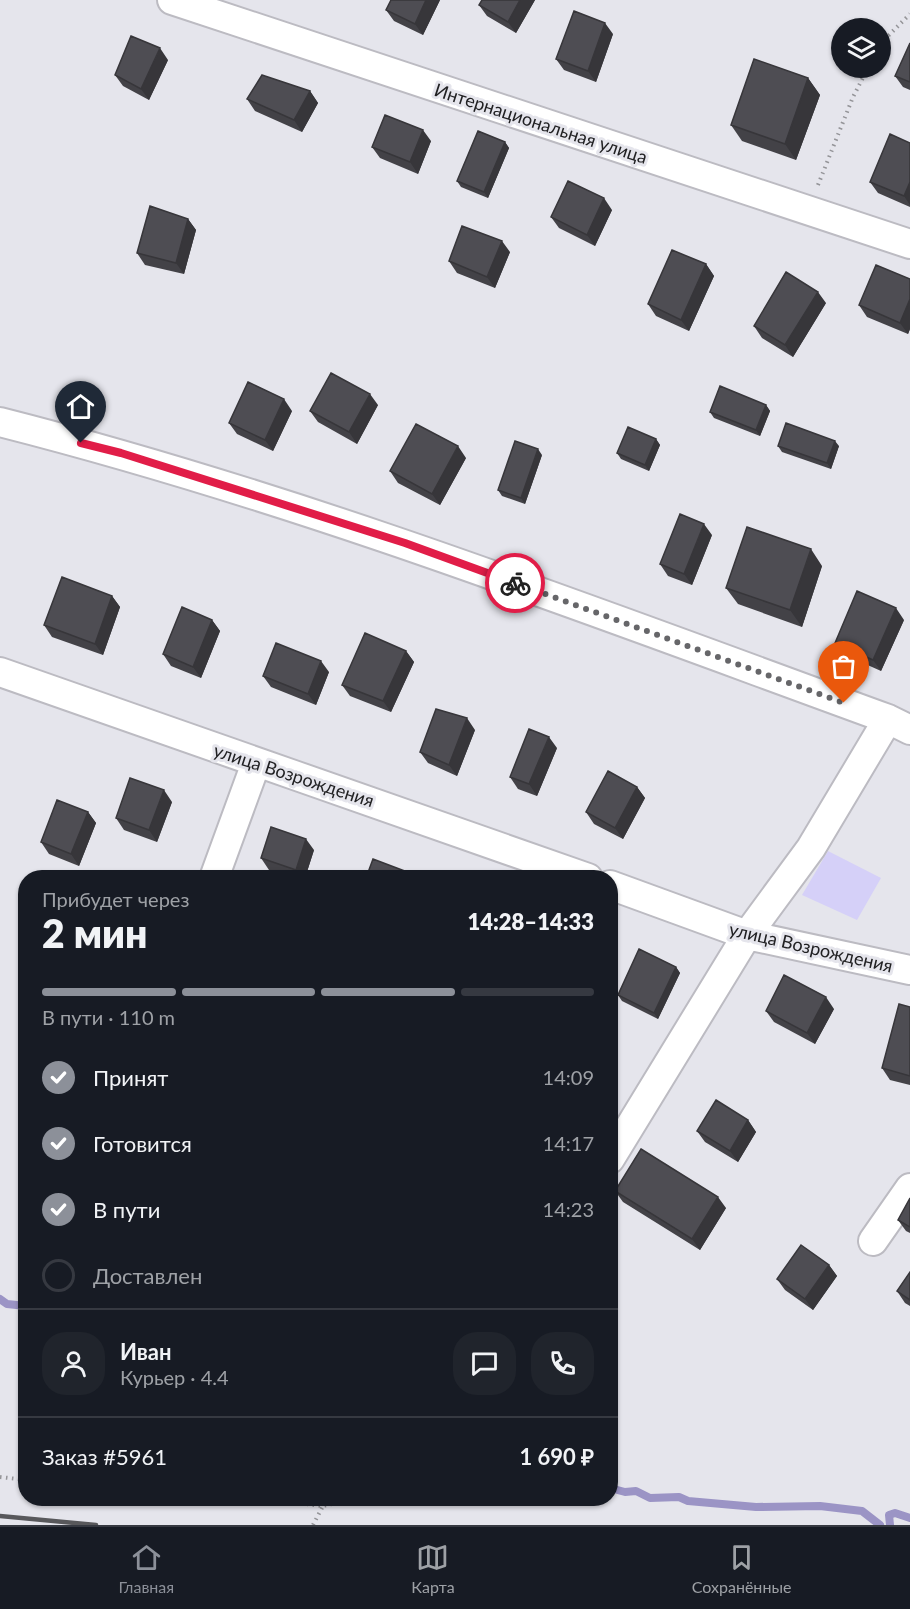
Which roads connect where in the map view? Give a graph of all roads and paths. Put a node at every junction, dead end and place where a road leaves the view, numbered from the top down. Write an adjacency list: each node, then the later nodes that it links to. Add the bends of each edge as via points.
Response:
1 (172, 0): 5 (street, Интернациональная улица)
2 (910, 14): 3 (path)
3 (891, 33)
4 (863, 78): 5 (path)
5 (807, 211): 6 (street, Интернациональная улица)
6 (910, 244)
7 (0, 422): 9 (street, via 121,453 405,543)
8 (0, 672): 10 (street, улица Возрождения)
9 (899, 724): 14 (street)
10 (256, 763): 11 (street); 12 (street, улица Возрождения)
11 (217, 870)
12 (566, 870)
13 (618, 888): 14 (street, улица Возрождения)
14 (747, 935): 15 (street, улица Возрождения); 16 (street)
15 (910, 970)
16 (618, 1146)
17 (910, 1188): 18 (street)
18 (873, 1241)
19 (0, 1477): 20 (path)
20 (18, 1479)
21 (323, 1506): 22 (path)
22 (313, 1525)

